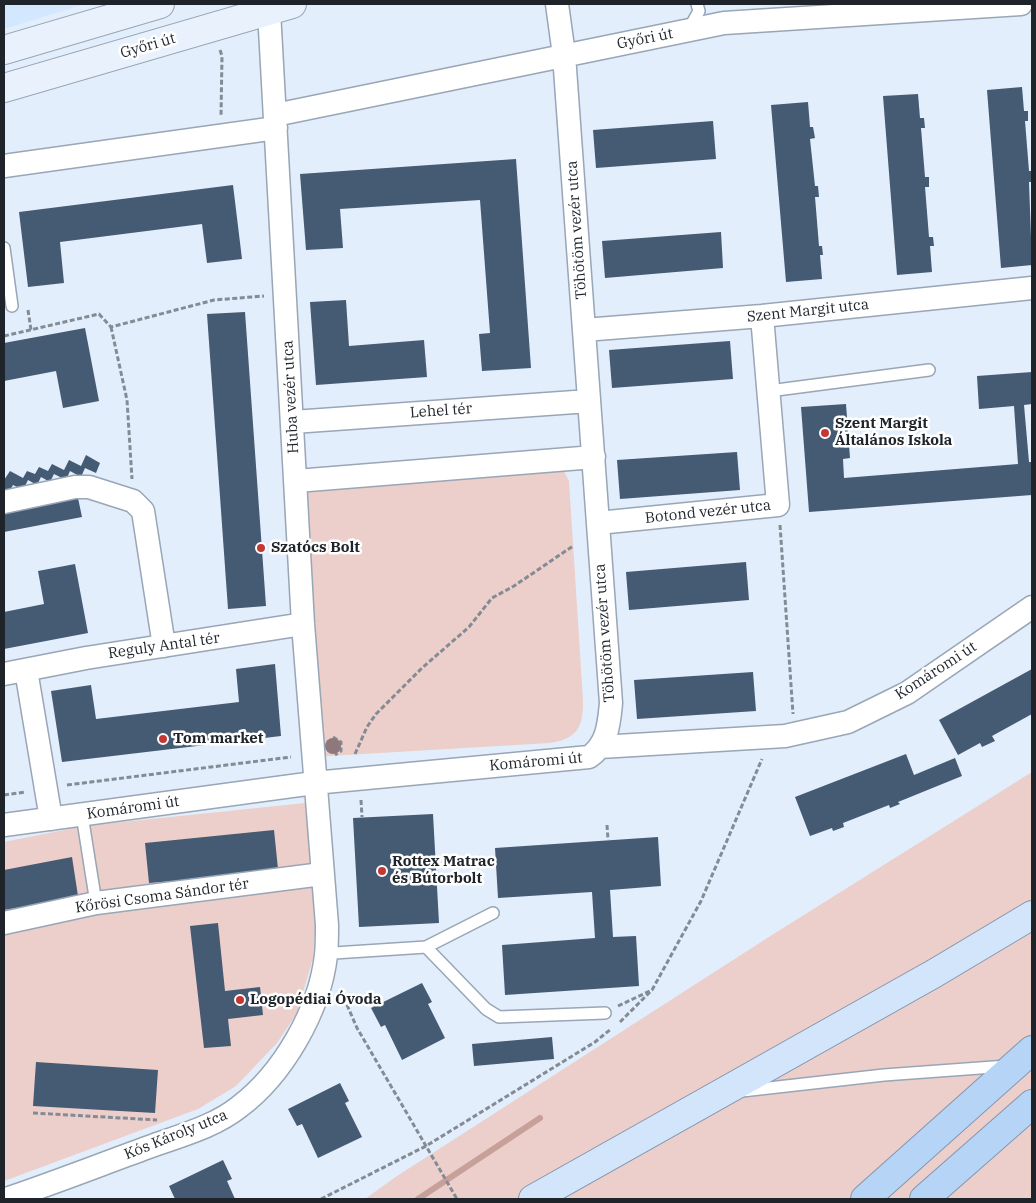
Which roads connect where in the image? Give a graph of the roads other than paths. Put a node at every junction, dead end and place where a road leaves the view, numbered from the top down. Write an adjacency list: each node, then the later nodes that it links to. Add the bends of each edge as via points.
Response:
1 (160, 4): 5 (main road)
2 (557, 4): 8 (street, Töhötöm vezér utca)
3 (1021, 4): 6 (street, Győri út, via 724,23)
4 (276, 6): 9 (main road, Győri út); 10 (street, Huba vezér utca)
5 (137, 7): 7 (main road)
6 (695, 15): 8 (street, Győri út)
7 (4, 50)
8 (564, 54): 10 (street, Győri út); 16 (street, Töhötöm vezér utca)
9 (4, 88)
10 (275, 122): 11 (street, Győri út, via 223,135); 20 (street, Huba vezér utca)
11 (4, 166)
12 (4, 248): 14 (lane)
13 (1032, 288): 15 (street, Szent Margit utca)
14 (12, 306)
15 (762, 316): 16 (street, Szent Margit utca); 18 (street, Botond vezér utca)
16 (584, 330): 19 (street, Töhötöm vezér utca)
17 (929, 370): 18 (lane)
18 (769, 391): 24 (street, Botond vezér utca, via 778,505)
19 (589, 401): 20 (street, Lehel tér); 21 (street, Töhötöm vezér utca)
20 (293, 422): 22 (street, Huba vezér utca)
21 (594, 457): 22 (street); 24 (street, Töhötöm vezér utca)
22 (296, 481): 26 (street, Huba vezér utca)
23 (4, 502): 27 (street, via 75,487 88,487 134,501 142,510)
24 (598, 523): 30 (street, Töhötöm vezér utca, via 611,703 608,731)
25 (1032, 607): 30 (street, Komáromi út, via 907,692 848,722 771,738)
26 (302, 624): 27 (street, Reguly Antal tér); 31 (street, Huba vezér utca)
27 (164, 646): 28 (street, Reguly Antal tér)
28 (26, 670): 29 (street, Reguly Antal tér); 33 (street)
29 (4, 674)
30 (600, 747): 31 (street, Komáromi út, via 589,757)
31 (314, 783): 32 (street, Komáromi út); 35 (street, Kós Károly utca)
32 (82, 815): 33 (street, Komáromi út); 36 (lane)
33 (51, 819): 34 (street, Komáromi út)
34 (4, 826)
35 (322, 874): 36 (street, Kőrösi Csoma Sándor tér); 46 (street, Kós Károly utca, via 327,925 326,956 316,995 302,1028 263,1088 238,1109 203,1127)
36 (96, 903): 39 (street, Kőrösi Csoma Sándor tér)
37 (492, 913): 40 (lane)
38 (1032, 915): 44 (main road)
39 (4, 923)
40 (426, 948): 41 (lane); 42 (lane, via 488,1011 499,1017)
41 (334, 953)
42 (605, 1012)
43 (1023, 1058): 44 (lane); 48 (highway)
44 (721, 1093): 47 (main road)
45 (1032, 1104): 49 (highway)
46 (6, 1199)
47 (533, 1199)
48 (865, 1199)
49 (924, 1199)

